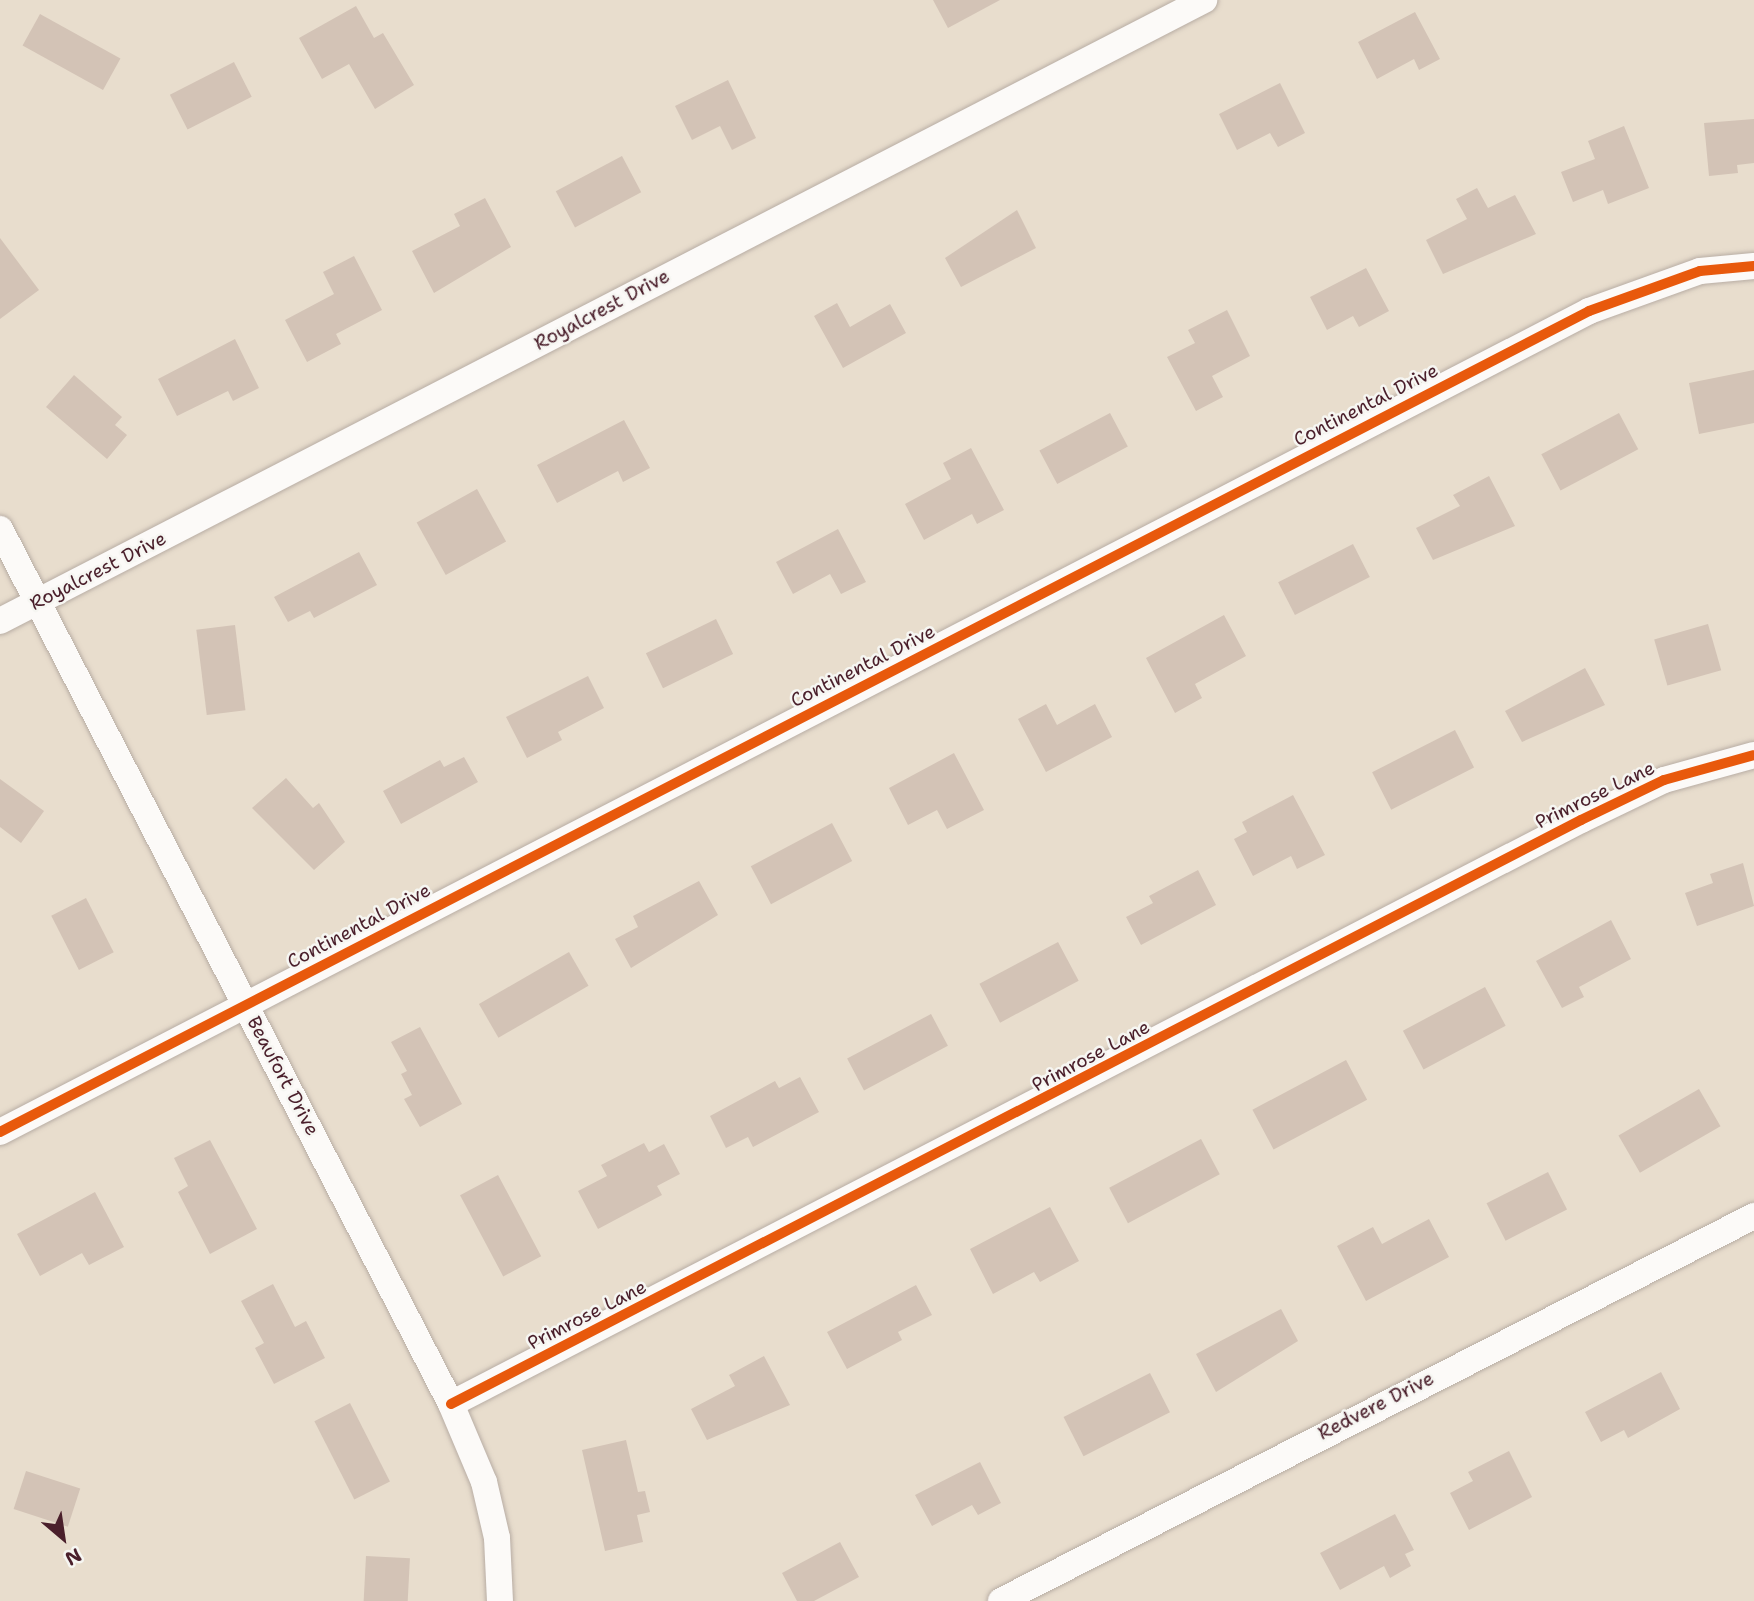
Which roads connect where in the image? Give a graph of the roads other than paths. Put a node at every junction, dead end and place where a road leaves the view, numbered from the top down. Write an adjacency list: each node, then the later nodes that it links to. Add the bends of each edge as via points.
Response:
1 (1204, 0): 4 (street, Royalcrest Drive)
2 (1754, 266): 7 (street, Continental Drive, via 1700,271 1589,311)
3 (0, 528): 4 (street, Beaufort Drive)
4 (36, 602): 5 (street, Royalcrest Drive); 7 (street, Beaufort Drive)
5 (0, 621)
6 (1754, 755): 10 (street, Primrose Lane, via 1664,780 1581,820)
7 (246, 1005): 8 (street, Continental Drive); 10 (street, Beaufort Drive)
8 (0, 1132)
9 (1754, 1216): 12 (street, Redvere Drive)
10 (451, 1404): 11 (street, Beaufort Drive, via 484,1482 497,1538)
11 (500, 1601)
12 (1001, 1601)

